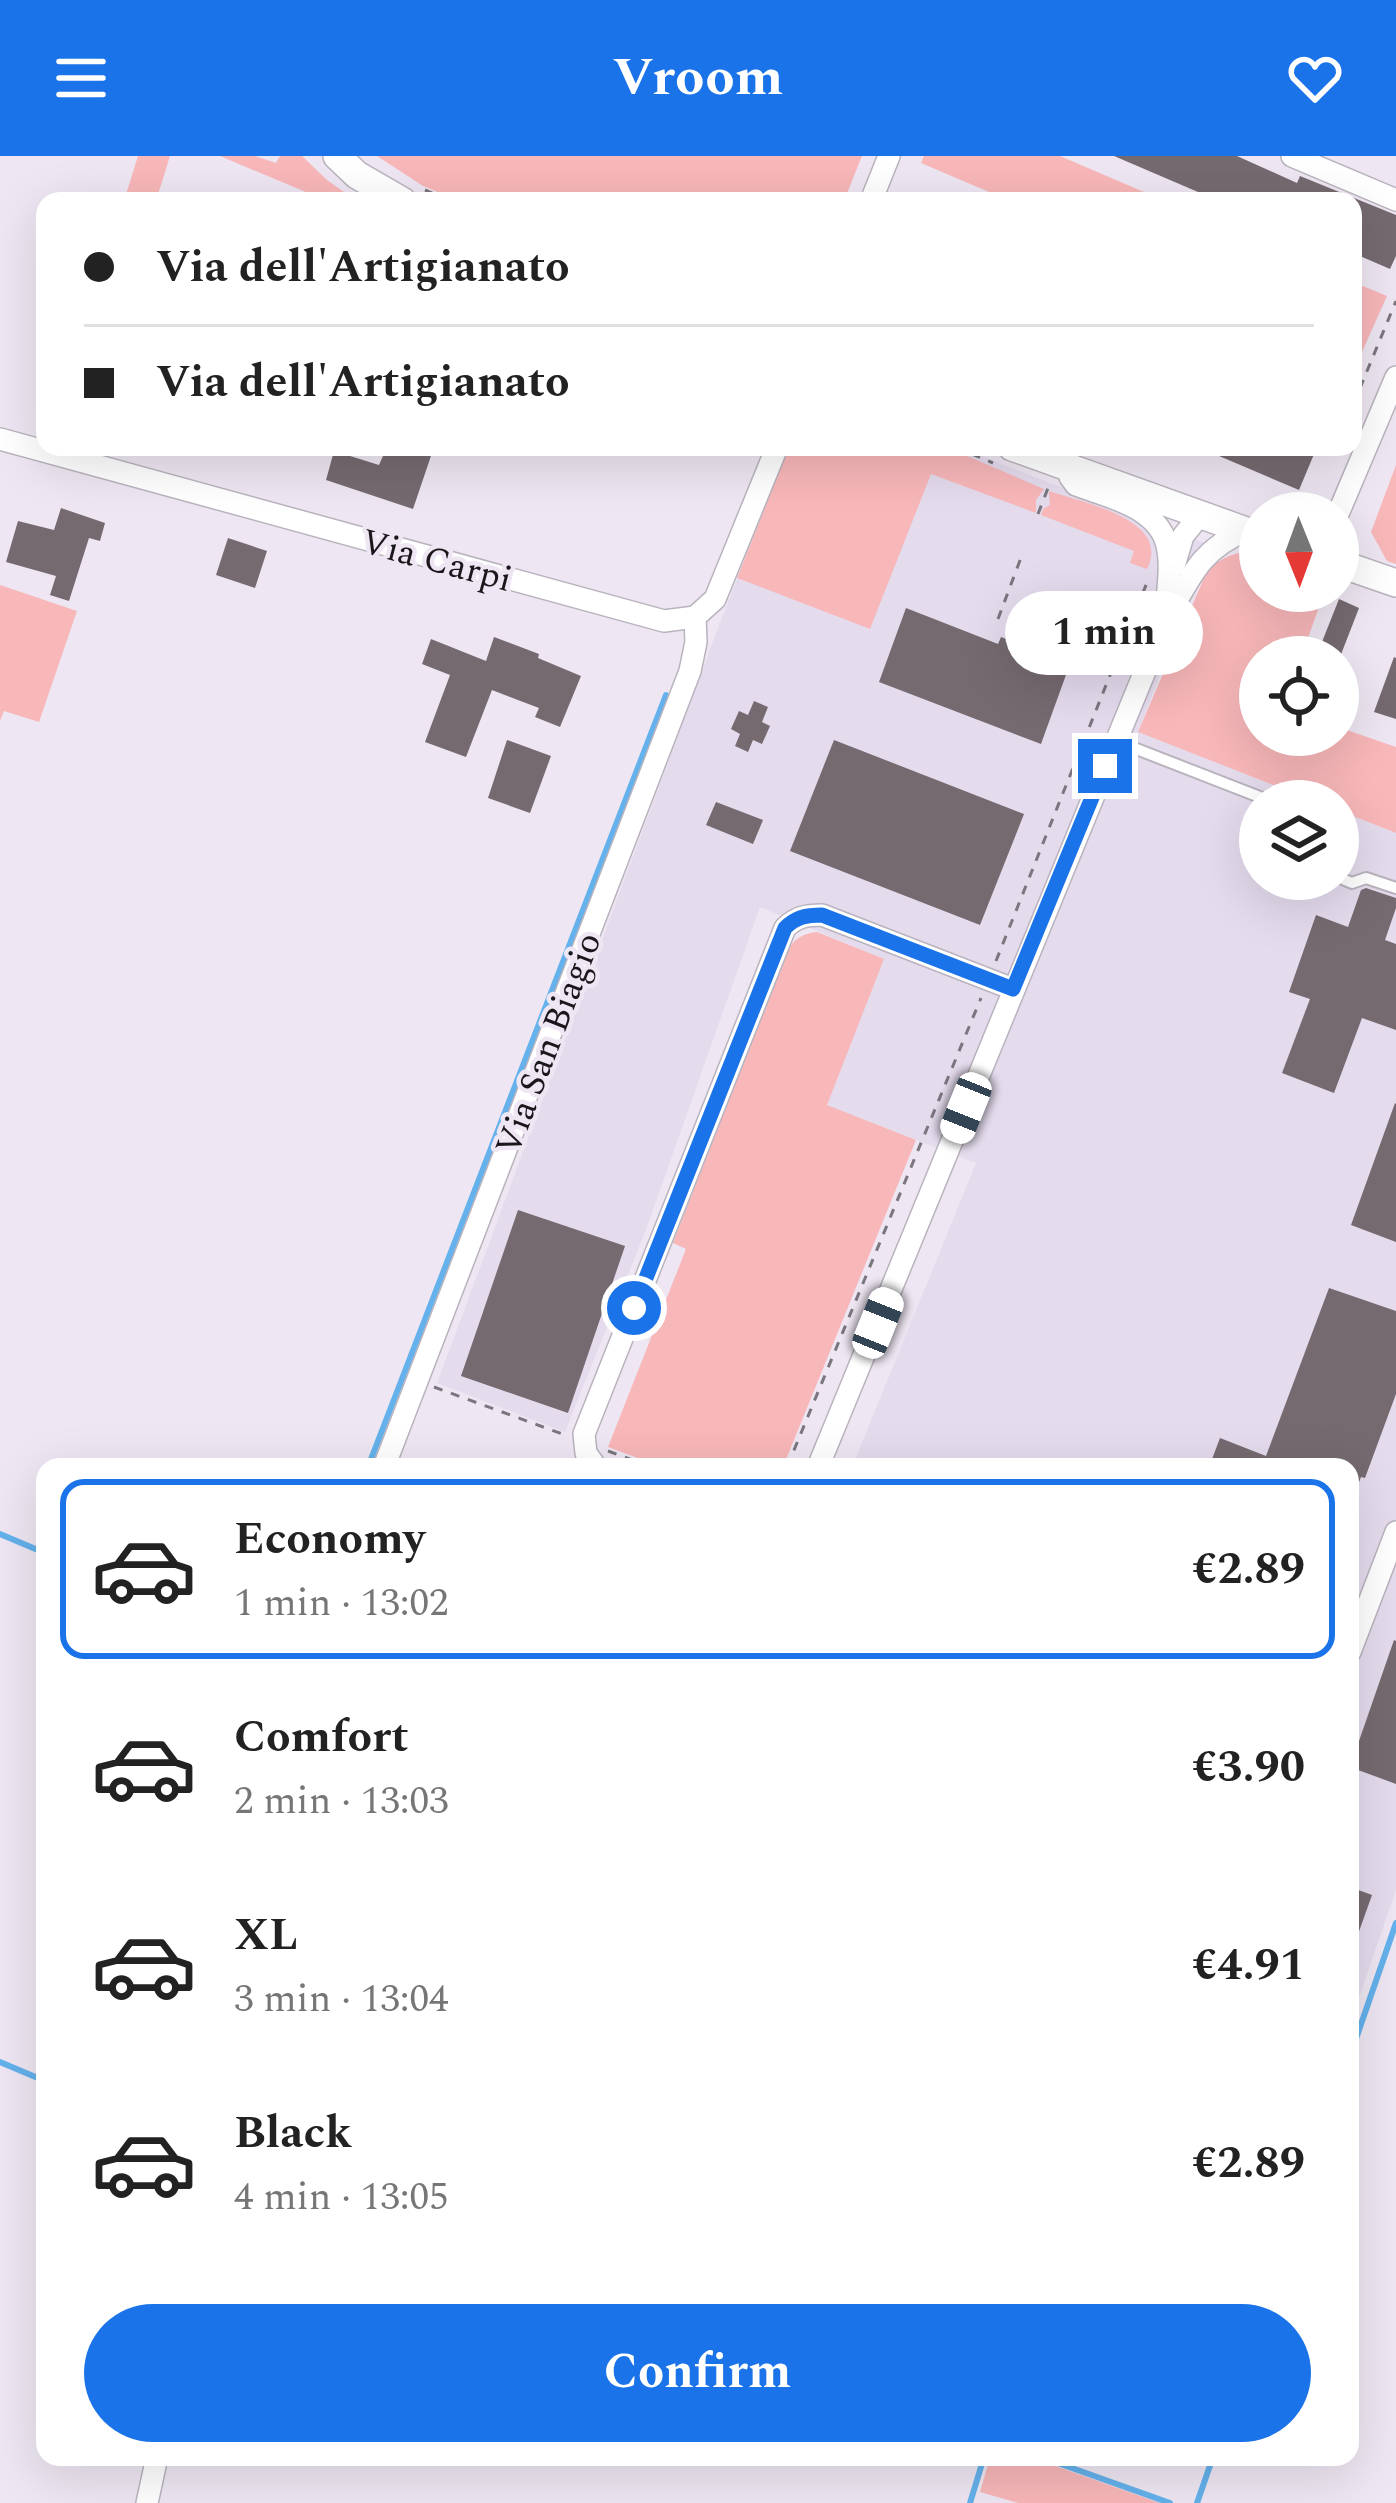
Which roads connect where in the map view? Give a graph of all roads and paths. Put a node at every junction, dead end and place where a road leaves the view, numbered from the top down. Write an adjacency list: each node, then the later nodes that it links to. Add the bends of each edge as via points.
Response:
1 (337, 156): 4 (street)
2 (1292, 156): 6 (street)
3 (885, 157): 5 (street)
4 (386, 192)
5 (874, 192)
6 (1396, 200)
7 (1396, 301): 9 (path)
8 (1396, 377): 11 (street)
9 (1362, 383)
10 (0, 439): 12 (street, Via Carpi)
11 (1362, 440)
12 (36, 449)
13 (62, 456): 27 (street, Via Carpi, via 664,621)
14 (772, 456): 27 (street, via 715,599)
15 (1005, 456): 17 (street)
16 (1356, 456): 18 (street)
17 (1059, 477): 19 (path); 20 (street); 29 (street, via 1156,524 1168,550)
18 (1345, 492)
19 (1038, 514)
20 (1200, 515): 21 (street); 29 (street, via 1176,554)
21 (1239, 529)
22 (1239, 537): 29 (street, via 1202,558)
23 (1022, 555): 28 (path)
24 (1359, 571): 26 (street)
25 (1148, 581): 34 (path)
26 (1396, 584)
27 (695, 616): 36 (street, Via San Biagio, via 690,671)
28 (998, 619)
29 (1166, 620): 30 (street)
30 (1115, 741): 31 (lane); 35 (street)
31 (1239, 789)
32 (1359, 880): 33 (lane)
33 (1396, 888)
34 (988, 979): 35 (street); 37 (street, via 822,915 785,928); 41 (path)
35 (1013, 989): 42 (street)
36 (416, 1380): 37 (path); 38 (street, Via San Biagio)
37 (584, 1442): 39 (street); 40 (path)
38 (387, 1458)
39 (589, 1458)
40 (628, 1458)
41 (791, 1458)
42 (822, 1458)
43 (1396, 1532): 44 (street)
44 (1359, 1629)
45 (155, 2466): 46 (street)
46 (147, 2503)

